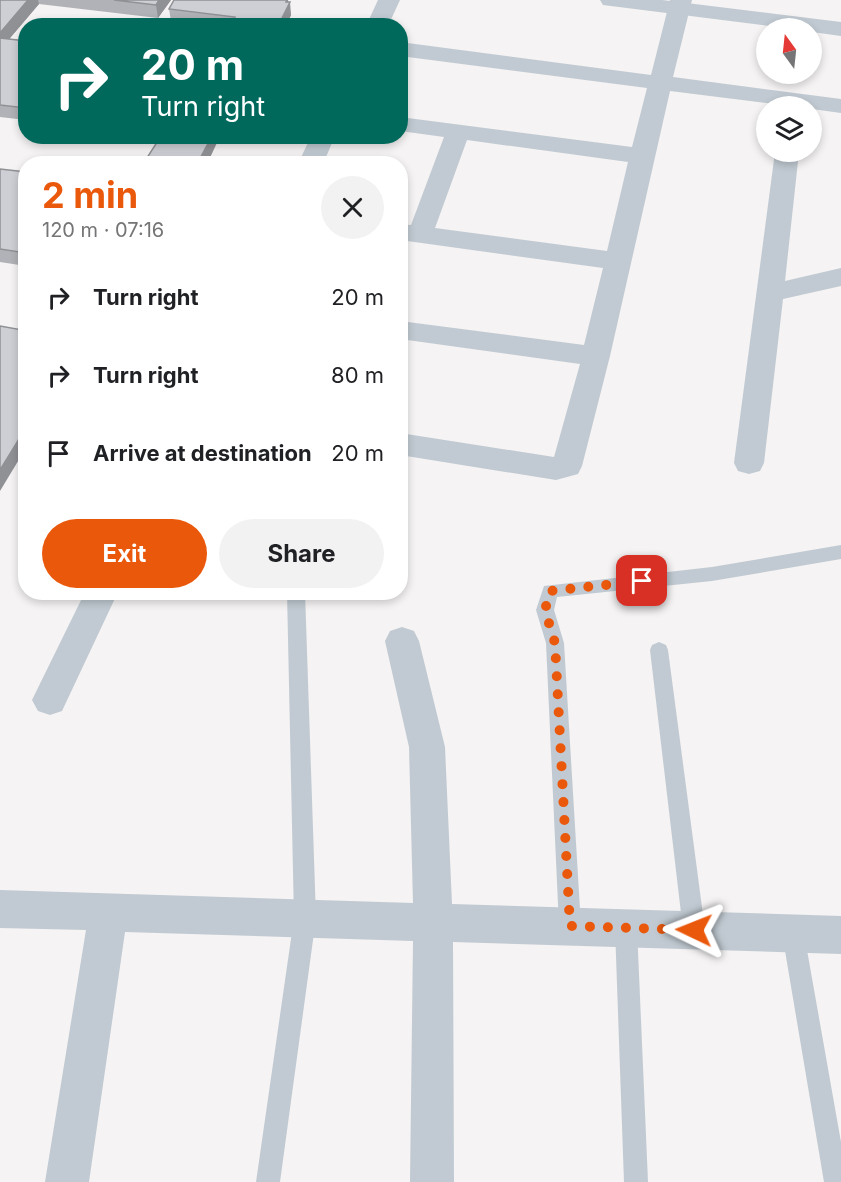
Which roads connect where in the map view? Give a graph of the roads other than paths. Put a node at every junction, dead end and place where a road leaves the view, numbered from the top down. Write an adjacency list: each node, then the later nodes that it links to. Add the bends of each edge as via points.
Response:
1 (389, 0): 6 (street)
2 (611, 0): 4 (street)
3 (732, 0): 5 (street)
4 (680, 4): 7 (street); 9 (street)
5 (841, 13)
6 (381, 18)
7 (841, 29)
8 (408, 50): 9 (street)
9 (660, 81): 10 (street); 15 (street)
10 (756, 97)
11 (822, 105): 12 (street)
12 (841, 106)
13 (408, 125): 14 (street)
14 (458, 131): 15 (street); 17 (street)
15 (642, 156): 18 (street)
16 (786, 162): 20 (street)
17 (410, 233): 18 (street)
18 (617, 261): 22 (street)
19 (841, 277): 20 (street)
20 (770, 293): 24 (street)
21 (408, 331): 22 (street)
22 (596, 356): 23 (street, via 567,466 556,469)
23 (408, 445)
24 (749, 463)
25 (841, 552): 35 (lane, via 712,574 550,591 545,610 555,643)
26 (98, 600): 30 (street)
27 (296, 600): 33 (lane)
28 (402, 641): 34 (street, via 427,747)
29 (659, 650): 37 (lane)
30 (50, 700)
31 (0, 909): 32 (street)
32 (108, 913): 33 (street); 40 (street)
33 (305, 918): 34 (street); 41 (lane)
34 (433, 922): 35 (street); 42 (street)
35 (570, 926): 36 (street)
36 (626, 928): 37 (street); 43 (lane)
37 (694, 930): 38 (street)
38 (793, 933): 39 (street); 44 (lane)
39 (841, 935)
40 (67, 1182)
41 (268, 1182)
42 (432, 1182)
43 (636, 1182)
44 (836, 1182)

